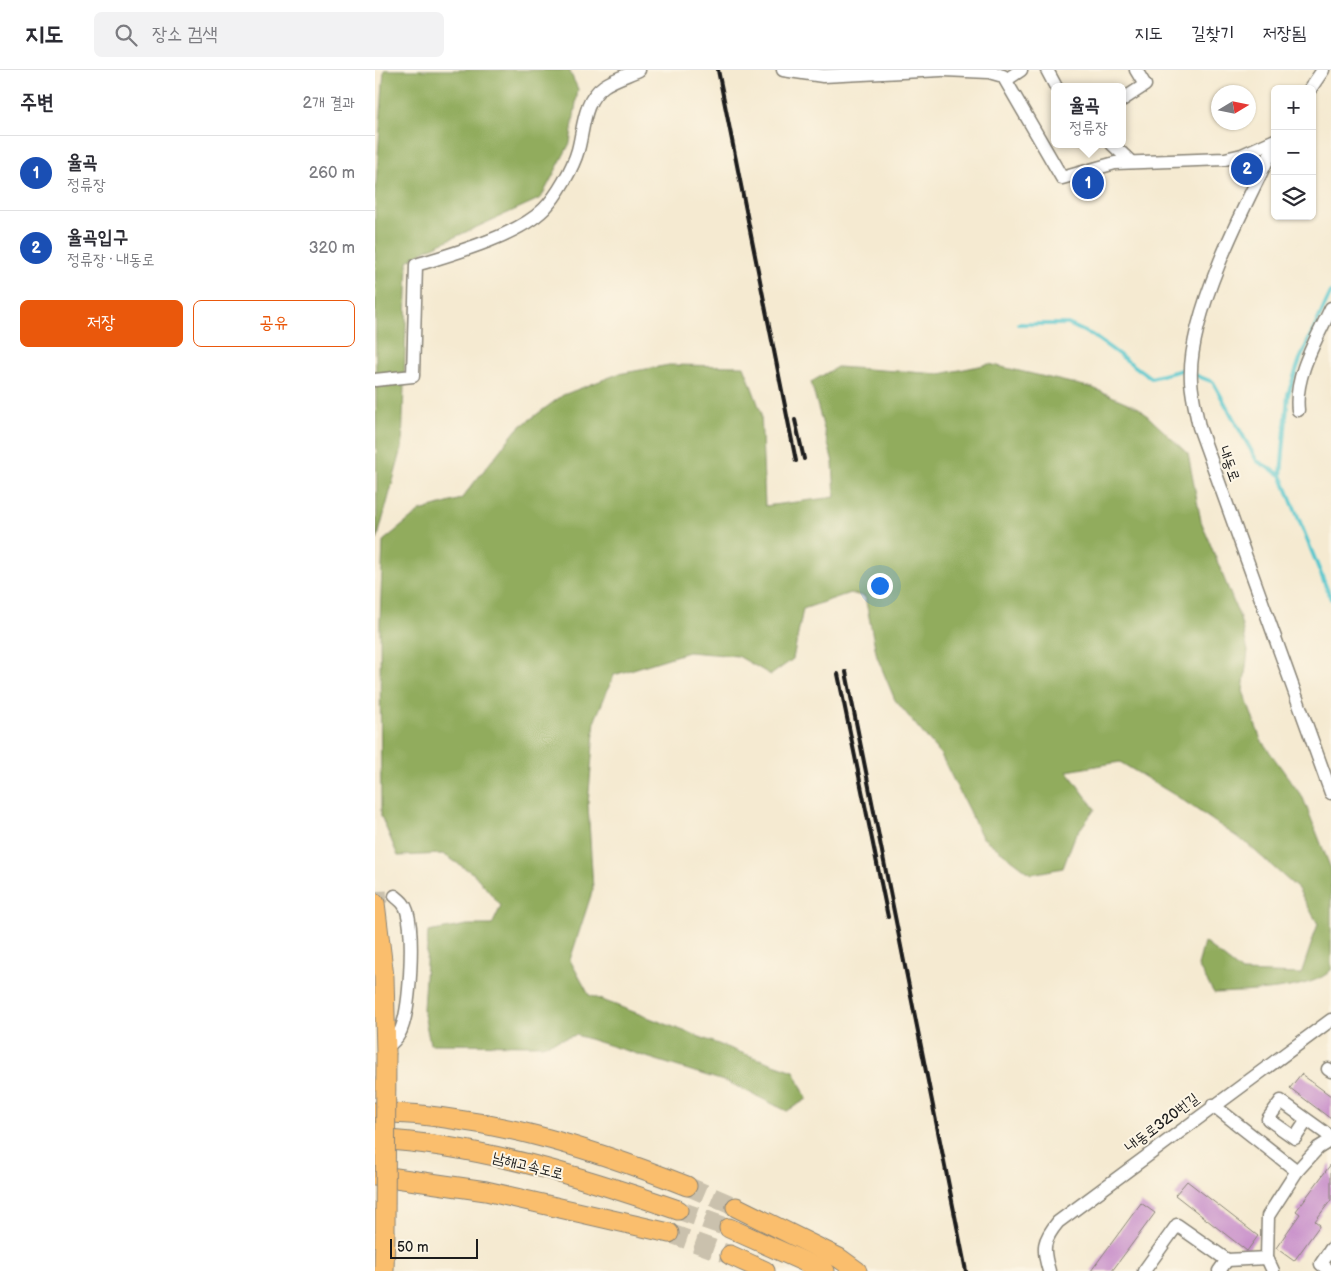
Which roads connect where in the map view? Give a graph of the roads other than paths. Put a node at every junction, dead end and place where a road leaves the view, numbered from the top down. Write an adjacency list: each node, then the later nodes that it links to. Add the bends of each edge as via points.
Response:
1 (639, 70): 17 (street, via 604,86 586,109 571,170 544,209 497,237 416,265 413,376)
2 (783, 70): 3 (street, via 823,76)
3 (943, 70): 8 (street, via 989,72)
4 (1021, 70): 8 (street)
5 (1047, 70): 9 (street)
6 (1136, 70): 11 (street, via 1145,85)
7 (1323, 70): 10 (street)
8 (1006, 80): 15 (street, via 1062,178 1115,163)
9 (1054, 83)
10 (1313, 85)
11 (1126, 97)
12 (1271, 142): 15 (street, via 1225,159)
13 (1116, 148): 15 (street)
14 (1271, 153): 19 (street, 내동로, via 1236,224 1208,296 1197,332 1191,381 1199,427)
15 (1131, 162)
16 (1331, 308): 18 (street, via 1307,359 1297,398)
17 (375, 380)
18 (1298, 410)
19 (1331, 793)
20 (395, 896): 23 (street, via 403,902 407,912 410,970 400,1033)
21 (375, 903): 23 (highway, via 384,977)
22 (1331, 1020): 24 (street, 내동로320번길)
23 (386, 1050): 36 (highway, bridge)
24 (1213, 1106): 29 (street); 46 (street, 내동로320번길, via 1058,1222 1046,1236 1044,1248)
25 (375, 1112): 31 (highway, via 416,1113 506,1127 617,1159)
26 (1307, 1120): 28 (street)
27 (375, 1139): 33 (highway, 남해고속도로, via 457,1149 518,1162 609,1186)
28 (1331, 1139): 29 (street)
29 (1297, 1171): 39 (street, via 1268,1216)
30 (375, 1175): 35 (highway, via 485,1191)
31 (687, 1186)
32 (736, 1206): 45 (highway, via 839,1258)
33 (678, 1210)
34 (729, 1228): 44 (highway)
35 (669, 1233)
36 (385, 1236): 41 (highway); 42 (highway, via 393,1252)
37 (1331, 1250): 50 (street, via 1321,1264)
38 (730, 1255): 43 (highway)
39 (1267, 1258): 40 (street); 49 (street)
40 (1227, 1260): 47 (street, via 1177,1224); 48 (street)
41 (384, 1271)
42 (395, 1271)
43 (765, 1271)
44 (825, 1271)
45 (857, 1271)
46 (1049, 1271)
47 (1143, 1271)
48 (1219, 1271)
49 (1273, 1271)
50 (1331, 1271)

